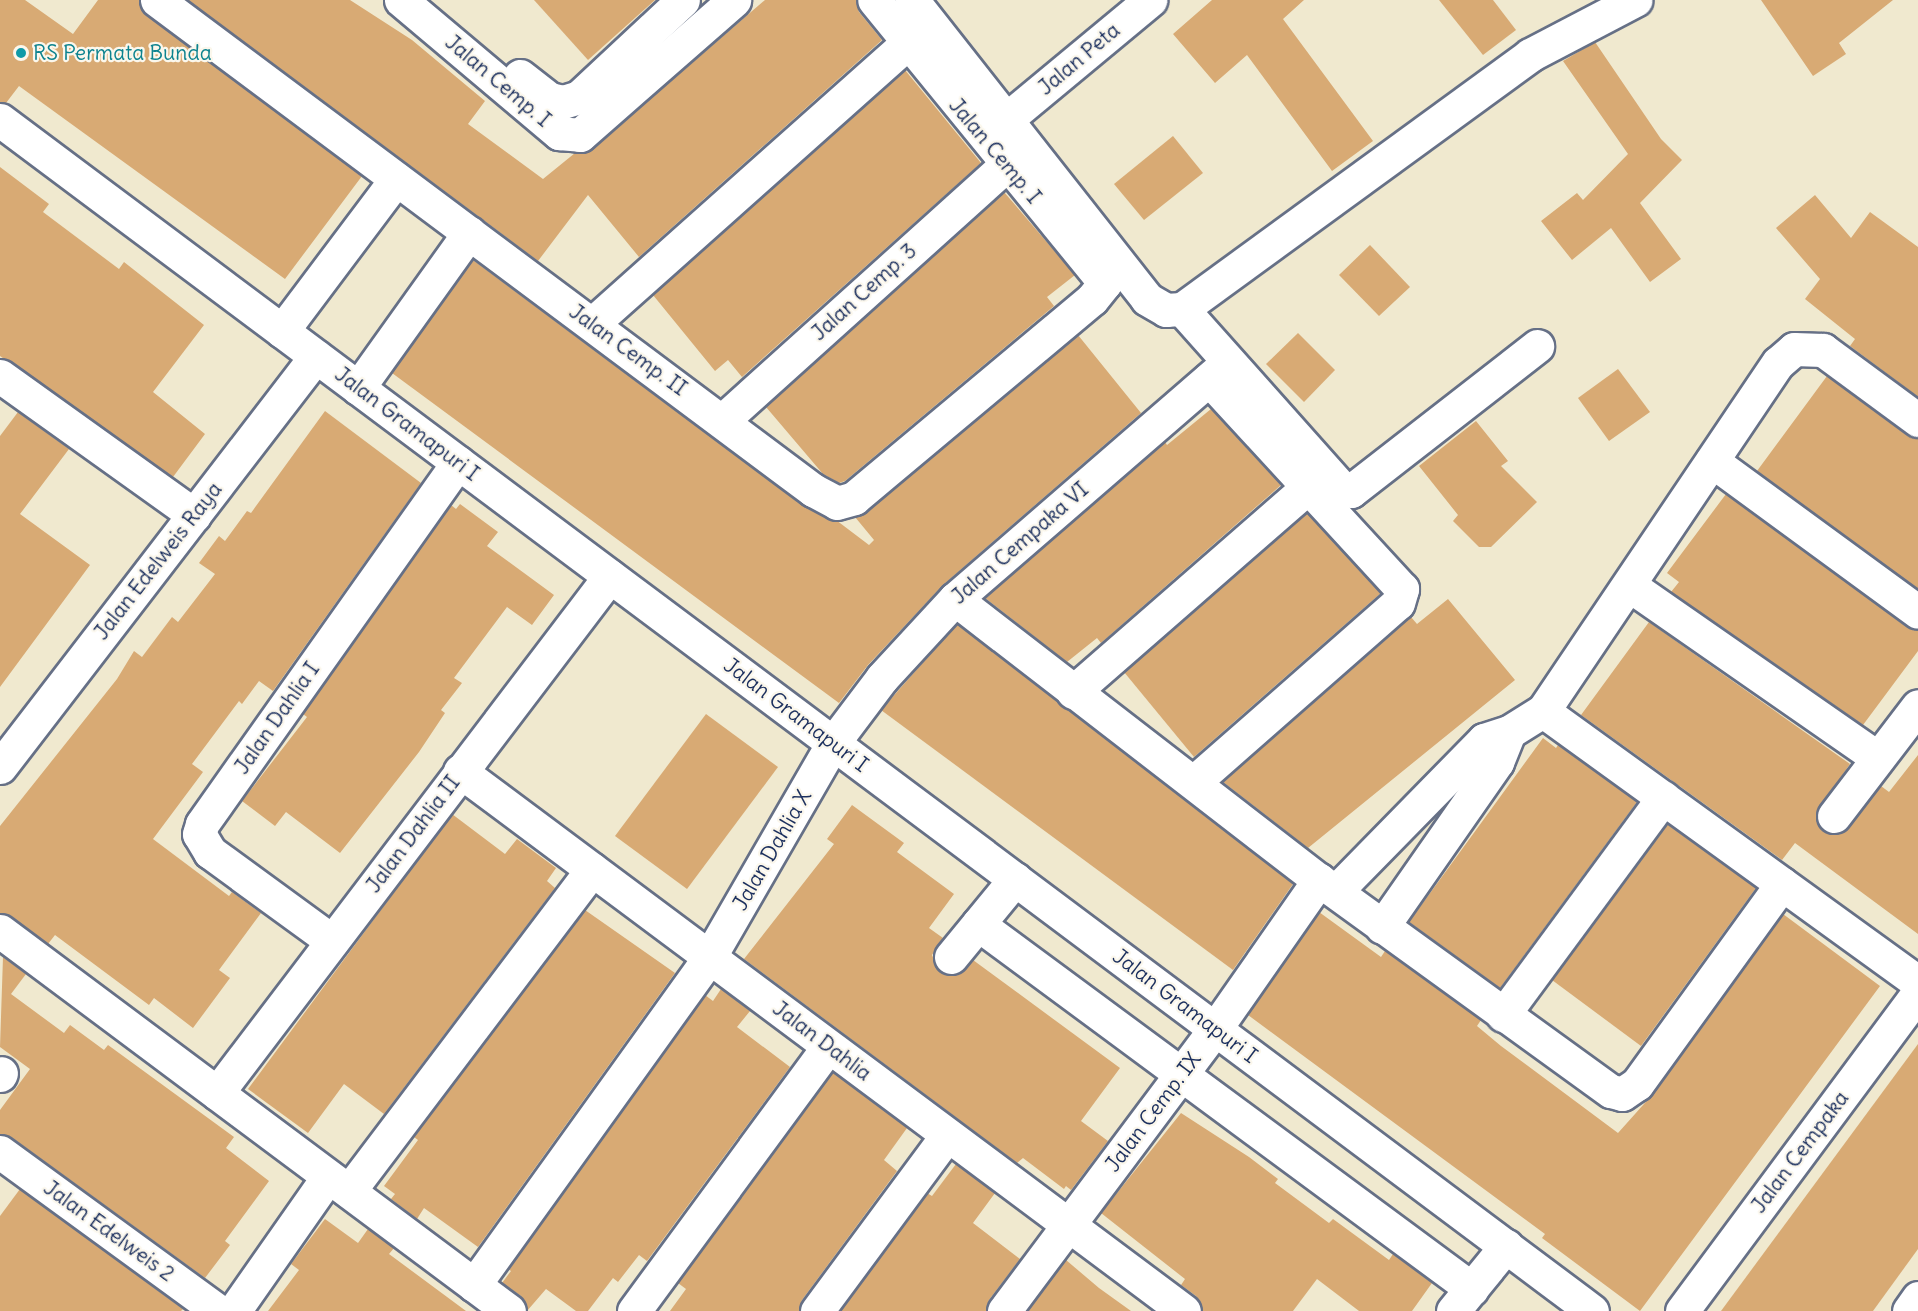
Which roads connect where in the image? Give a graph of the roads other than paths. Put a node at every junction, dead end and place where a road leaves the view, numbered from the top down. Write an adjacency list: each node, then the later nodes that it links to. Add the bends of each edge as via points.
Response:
1 (157, 0): 14 (street, Jalan Cemp. II)
2 (401, 0): 5 (street, Jalan Cemp. I, via 559,133 580,135)
3 (433, 0): 4 (street, via 535,89 563,102 579,97)
4 (683, 0)
5 (734, 0)
6 (874, 0): 10 (street, Jalan Cemp. I)
7 (912, 0): 11 (street)
8 (1150, 0): 11 (street, Jalan Peta)
9 (1623, 2): 17 (street, via 1530,55)
10 (907, 43): 13 (street, Jalan Cemp. I); 18 (street)
11 (1008, 118): 17 (street, via 1147,299 1166,310)
12 (0, 120): 19 (street, Jalan Gramapuri I)
13 (1006, 165): 16 (street, Jalan Cemp. I, via 1104,279 1105,286); 25 (street, Jalan Cemp. 3)
14 (396, 179): 15 (street, Jalan Cemp. II); 19 (street)
15 (469, 233): 18 (street, Jalan Cemp. II); 24 (street)
16 (1092, 299): 25 (street, Jalan Cemp. II, via 845,502 830,500 813,490)
17 (1182, 309): 22 (street)
18 (592, 324): 25 (street, Jalan Cemp. II)
19 (282, 331): 21 (street, Jalan Gramapuri I)
20 (1537, 346): 22 (street, via 1351,491 1336,485)
21 (316, 356): 24 (street, Jalan Gramapuri I); 30 (street, Jalan Edelweis Raya)
22 (1218, 371): 29 (street); 33 (street, Jalan Cempaka VI)
23 (0, 376): 30 (street)
24 (358, 388): 28 (street, Jalan Gramapuri I)
25 (723, 420)
26 (1918, 420): 27 (street, via 1823,350 1794,349 1778,363)
27 (1712, 461): 32 (street); 34 (street)
28 (458, 462): 31 (street, Jalan Gramapuri I); 53 (street, Jalan Dahlia I, via 202,824 199,834 210,852)
29 (1310, 486): 35 (street); 43 (street, via 1397,582 1402,589 1398,603)
30 (194, 515): 41 (street, Jalan Edelweis Raya)
31 (610, 576): 39 (street, Jalan Gramapuri I); 42 (street, Jalan Dahlia II)
32 (1629, 585): 37 (street); 40 (street)
33 (955, 599): 35 (street); 39 (street, Jalan Cempaka VI, via 912,642)
34 (1918, 612)
35 (1073, 692): 43 (street)
36 (1918, 706): 40 (street)
37 (1543, 711): 38 (street, Jalan Cemp. IX); 44 (street)
38 (1509, 732): 49 (street, Jalan Cemp. IX, via 1484,740); 51 (street, via 1497,762)
39 (833, 743): 47 (street, Jalan Gramapuri I); 54 (street, Jalan Dahlia X)
40 (1878, 758): 45 (street)
41 (0, 766)
42 (460, 771): 46 (street, Jalan Dahlia); 53 (street, Jalan Dahlia II)
43 (1194, 782): 49 (street)
44 (1663, 798): 48 (street); 58 (street)
45 (1834, 816)
46 (592, 870): 54 (street, Jalan Dahlia); 65 (street)
47 (1015, 879): 50 (street); 59 (street, Jalan Gramapuri I)
48 (1782, 884): 56 (street); 58 (street, via 1630,1091 1611,1091)
49 (1328, 885): 51 (street); 59 (street, Jalan Cemp. IX)
50 (978, 924): 55 (street); 61 (street)
51 (1382, 927): 58 (street)
52 (0, 931): 62 (street)
53 (332, 941): 62 (street, Jalan Dahlia II)
54 (710, 956): 60 (street, Jalan Dahlia); 68 (street, Jalan Dahlia X)
55 (951, 957)
56 (1918, 982)
57 (1918, 993): 79 (street, Jalan Cempaka)
58 (1503, 1015)
59 (1215, 1029): 61 (street, Jalan Cemp. IX); 67 (street, Jalan Gramapuri I)
60 (828, 1047): 63 (street, Jalan Dahlia); 74 (street)
61 (1182, 1074): 66 (street, Jalan Cemp. IX); 70 (street)
62 (217, 1093): 65 (street)
63 (946, 1135): 66 (street, Jalan Dahlia); 75 (street)
64 (0, 1152): 71 (street, Jalan Edelweis 2)
65 (339, 1184): 68 (street); 72 (street)
66 (1068, 1226): 76 (street, Jalan Cemp. IX); 77 (street, Jalan Dahlia)
67 (1506, 1246): 70 (street); 78 (street, Jalan Gramapuri I)
68 (474, 1285): 73 (street)
69 (1918, 1298): 80 (street)
70 (1462, 1300)
71 (219, 1311)
72 (234, 1311)
73 (509, 1311)
74 (634, 1311)
75 (817, 1311)
76 (1004, 1311)
77 (1184, 1311)
78 (1592, 1311)
79 (1682, 1311)
80 (1909, 1311)

